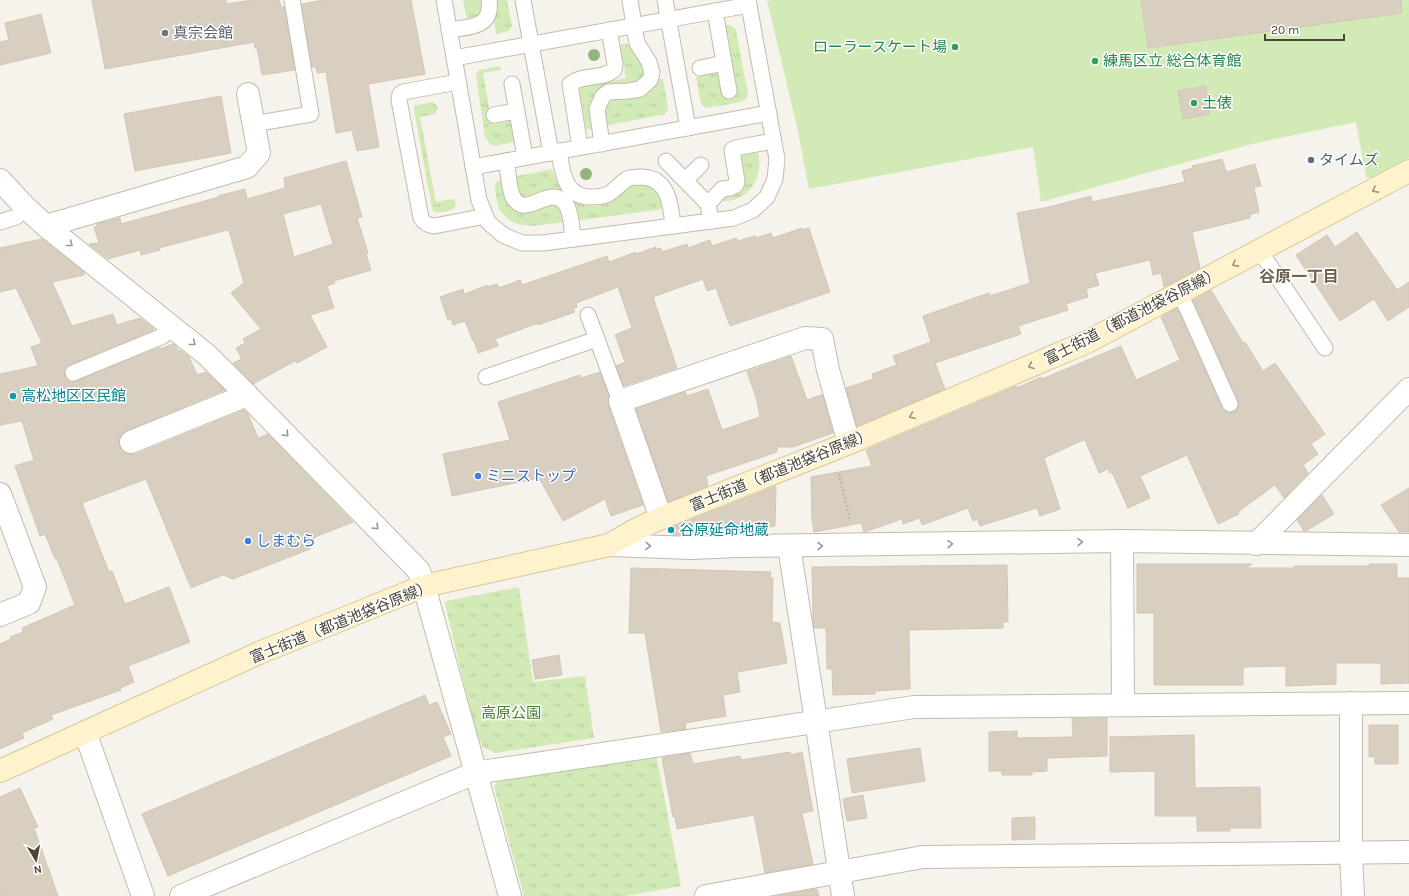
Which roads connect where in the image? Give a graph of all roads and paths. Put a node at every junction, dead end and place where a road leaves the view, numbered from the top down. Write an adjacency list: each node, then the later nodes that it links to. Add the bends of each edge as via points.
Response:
1 (292, 0): 24 (lane, via 311,114)
2 (444, 0): 11 (lane)
3 (489, 0): 11 (lane, via 490,8 484,22)
4 (523, 0): 13 (lane)
5 (630, 0): 10 (lane)
6 (665, 0): 9 (lane)
7 (749, 2): 8 (lane); 22 (lane)
8 (714, 11): 9 (lane); 15 (lane)
9 (668, 19): 10 (lane); 25 (lane)
10 (634, 26): 12 (lane); 27 (lane, via 637,42 646,55 652,73 650,80 640,89 608,92 603,96 597,109)
11 (449, 30): 14 (lane)
12 (609, 30): 13 (lane); 28 (lane, via 614,70 609,74 570,84)
13 (532, 44): 14 (lane); 29 (lane)
14 (454, 58): 17 (lane)
15 (724, 63): 16 (lane); 19 (lane)
16 (700, 68)
17 (458, 82): 34 (lane); 40 (lane, via 400,94 421,218 424,223 434,226)
18 (512, 84): 21 (lane)
19 (729, 91)
20 (248, 94): 24 (street)
21 (516, 111): 23 (lane); 30 (lane)
22 (768, 113): 25 (lane); 26 (lane)
23 (494, 115)
24 (253, 124): 43 (street, via 259,153 247,168)
25 (688, 128): 27 (lane)
26 (773, 141): 38 (lane, via 733,148 736,185 722,189); 41 (lane, via 777,159 775,179 767,197 753,210 734,218)
27 (602, 144): 28 (lane)
28 (580, 148): 29 (lane)
29 (555, 152): 30 (lane); 44 (lane, via 570,189 586,197 607,194 628,179 645,177 656,181 666,190)
30 (525, 157): 31 (lane)
31 (506, 161): 34 (lane); 45 (lane, via 513,198 524,205 531,205 551,196 558,197 566,203)
32 (666, 161): 37 (lane)
33 (701, 165): 37 (lane)
34 (473, 167): 40 (lane, via 479,200)
35 (1409, 171): 46 (main road, 富士街道（都道池袋谷原線）, one-way to 46)
36 (0, 180): 39 (street)
37 (685, 180): 38 (lane)
38 (708, 204): 41 (lane)
39 (26, 208): 42 (lane, via 16,218); 43 (street)
40 (486, 216): 45 (lane, via 488,222 503,235 522,243)
41 (711, 221): 44 (lane)
42 (0, 222)
43 (46, 226): 49 (street, one-way to 49)
44 (673, 226): 45 (lane)
45 (574, 239)
46 (1260, 251): 47 (main road, 富士街道（都道池袋谷原線）, one-way to 47); 51 (lane)
47 (1180, 293): 57 (lane); 59 (main road, 富士街道（都道池袋谷原線）, one-way to 59, via 1087,342)
48 (588, 314): 50 (lane)
49 (172, 327): 52 (lane, via 163,336); 55 (street, one-way to 55, via 207,354)
50 (597, 339): 53 (lane); 56 (lane)
51 (1325, 348)
52 (73, 373)
53 (486, 377)
54 (1409, 389): 63 (street)
55 (247, 394): 58 (street); 68 (street, one-way to 68, via 419,571)
56 (620, 401): 59 (street, via 805,338 822,339); 61 (street)
57 (1230, 404)
58 (131, 442)
59 (841, 446): 61 (main road, 富士街道（都道池袋谷原線）); 65 (path)
60 (0, 494): 69 (street, via 35,587 28,603)
61 (661, 518): 64 (main road, 富士街道（都道池袋谷原線）)
62 (1122, 541): 63 (street); 65 (street, one-way to 62); 72 (street)
63 (1256, 544): 66 (street)
64 (609, 545): 67 (street, one-way to 67, via 692,548); 68 (main road, 富士街道（都道池袋谷原線）)
65 (857, 545): 67 (street, one-way to 65)
66 (1409, 545)
67 (789, 546): 73 (street)
68 (424, 586): 74 (main road, 富士街道（都道池袋谷原線）, via 259,653); 76 (street)
69 (0, 615)
70 (1351, 703): 71 (street); 72 (street); 78 (street)
71 (1409, 703)
72 (1123, 706): 73 (street, via 914,707)
73 (816, 721): 76 (street); 79 (street)
74 (86, 732): 75 (main road, 富士街道（都道池袋谷原線）); 80 (street)
75 (0, 771)
76 (475, 773): 81 (street); 82 (street)
77 (1409, 852): 78 (street)
78 (1351, 853): 79 (street, via 922,857); 85 (street)
79 (840, 871): 83 (street); 84 (street)
80 (143, 896)
81 (181, 896)
82 (510, 896)
83 (706, 896)
84 (843, 896)
85 (1353, 896)

